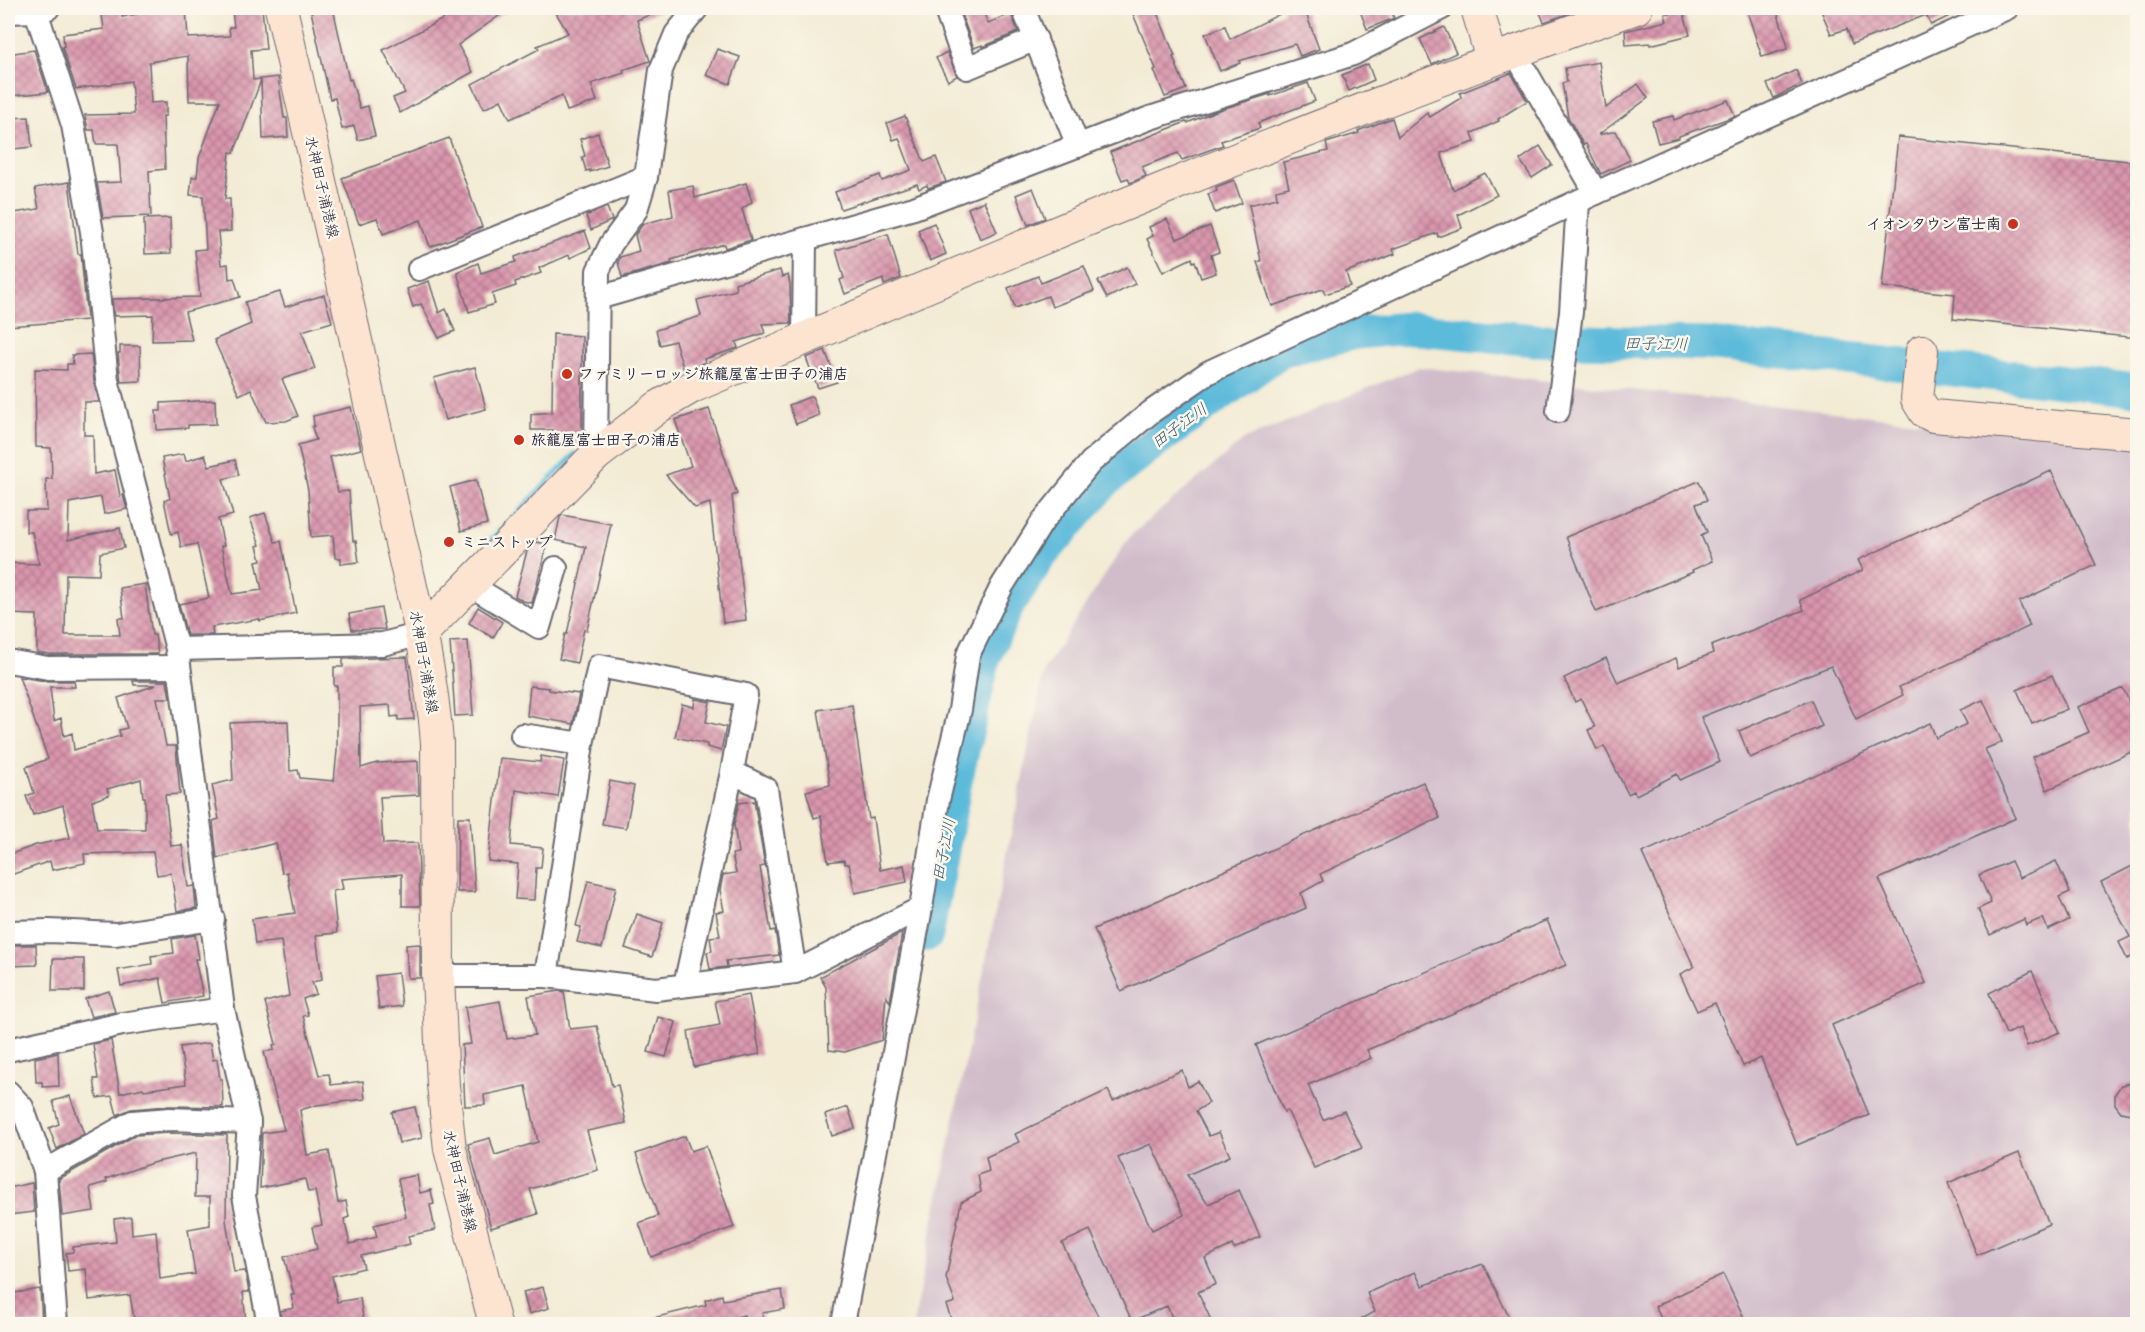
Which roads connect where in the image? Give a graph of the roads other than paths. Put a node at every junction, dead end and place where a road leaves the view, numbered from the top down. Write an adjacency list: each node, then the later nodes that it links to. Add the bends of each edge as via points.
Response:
1 (281, 8): 26 (street, 水神田子浦港線)
2 (697, 8): 14 (street, via 676,34 661,70)
3 (945, 8): 11 (street, via 967,68)
4 (1023, 8): 11 (street)
5 (1442, 8): 13 (street, via 1353,54 1150,118)
6 (1477, 8): 12 (street)
7 (1636, 8): 12 (street)
8 (2007, 8): 15 (street)
9 (40, 9): 10 (street); 27 (street, via 73,125 92,232 108,380)
10 (8, 12)
11 (1036, 39): 13 (street)
12 (1503, 55): 15 (street); 19 (street, via 1166,188)
13 (1078, 146): 16 (street, via 914,208)
14 (646, 177): 17 (street); 18 (street, via 636,210 597,271)
15 (1587, 197): 21 (street); 32 (street, via 1209,372 1151,412 1091,462 1037,530 1002,586 968,655 960,710 938,800)
16 (805, 239): 18 (street); 19 (street)
17 (419, 269)
18 (598, 298): 23 (street)
19 (804, 339): 23 (street, via 692,387 658,407)
20 (1922, 351): 22 (street, via 1917,399 1933,416)
21 (1558, 411)
22 (2138, 434)
23 (596, 455): 25 (street)
24 (556, 568): 25 (street, via 539,627)
25 (470, 585): 26 (street)
26 (421, 634): 27 (street, via 383,644); 36 (street, 水神田子浦港線, via 437,743)
27 (178, 658): 28 (street, via 48,668); 33 (street)
28 (8, 662)
29 (522, 735): 30 (street)
30 (582, 744): 31 (street, via 599,666 746,695); 37 (street)
31 (732, 772): 35 (street, via 766,789); 38 (street)
32 (921, 908): 35 (street); 48 (street)
33 (213, 919): 34 (street, via 116,934); 39 (street)
34 (8, 932)
35 (795, 972): 38 (street)
36 (438, 976): 37 (street); 47 (street, 水神田子浦港線, via 450,1149)
37 (546, 976): 38 (street, via 656,989)
38 (685, 985)
39 (223, 1009): 40 (street, via 122,1024); 42 (street)
40 (8, 1050)
41 (8, 1092): 43 (street, via 22,1107)
42 (249, 1122): 44 (street, via 132,1122); 46 (street, via 244,1196)
43 (17, 1124): 44 (street)
44 (45, 1171): 45 (street)
45 (56, 1324)
46 (269, 1324)
47 (495, 1324)
48 (843, 1324)

